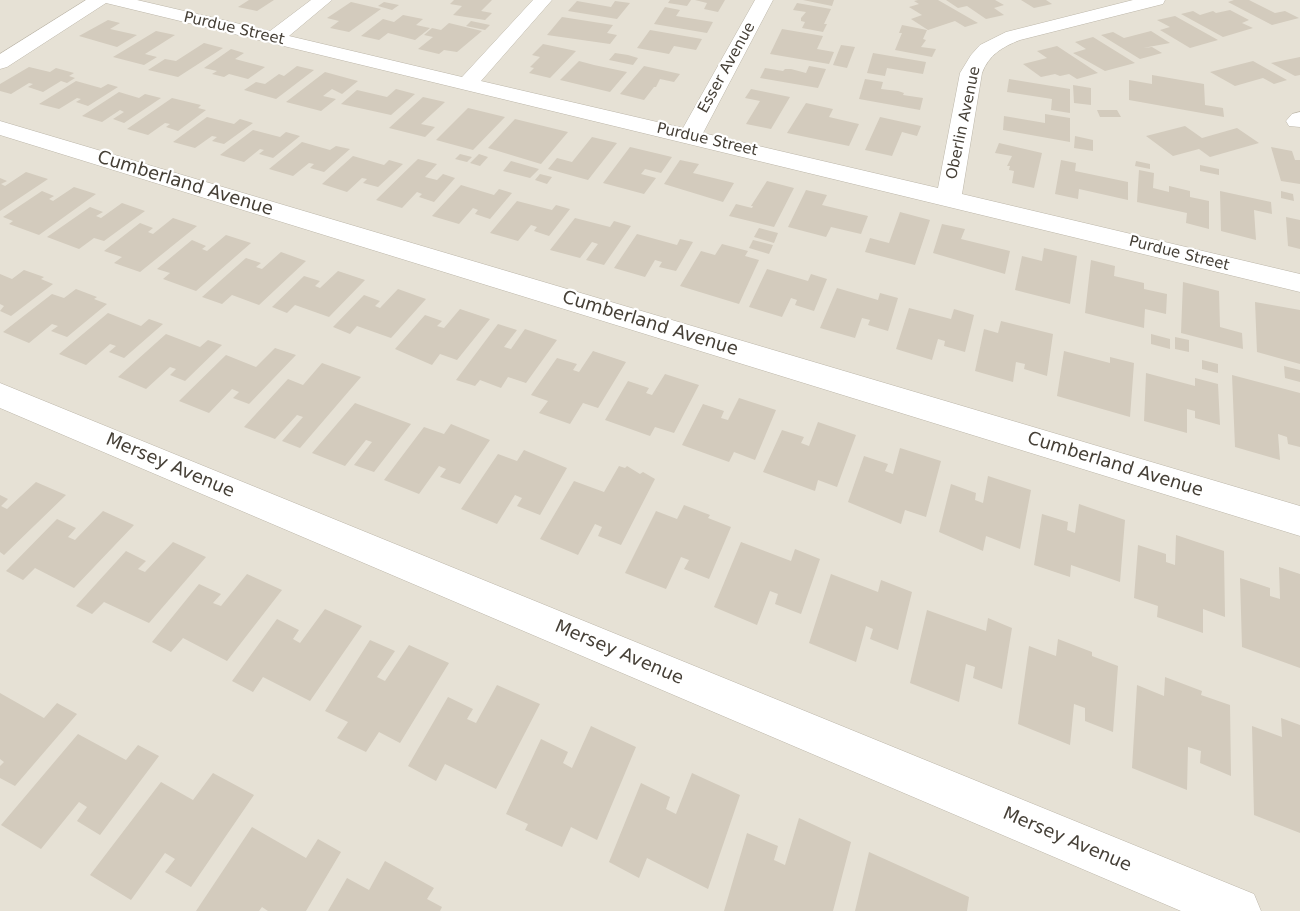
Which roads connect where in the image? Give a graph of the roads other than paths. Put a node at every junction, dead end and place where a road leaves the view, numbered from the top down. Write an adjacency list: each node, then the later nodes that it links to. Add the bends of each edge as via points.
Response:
1 (99, 0): 8 (street)
2 (113, 0): 7 (street, Purdue Street)
3 (323, 0): 7 (street)
4 (543, 0): 9 (street)
5 (764, 0): 11 (street, Esser Avenue)
6 (1156, 0): 12 (street, Oberlin Avenue, via 1013,36 980,54 971,73)
7 (274, 38): 9 (street, Purdue Street)
8 (0, 63)
9 (468, 83): 11 (street, Purdue Street)
10 (0, 128): 15 (street, Cumberland Avenue)
11 (690, 136): 12 (street, Purdue Street)
12 (949, 198): 13 (street, Purdue Street)
13 (1300, 283)
14 (0, 395): 16 (street, Mersey Avenue)
15 (1300, 521)
16 (1237, 911)

